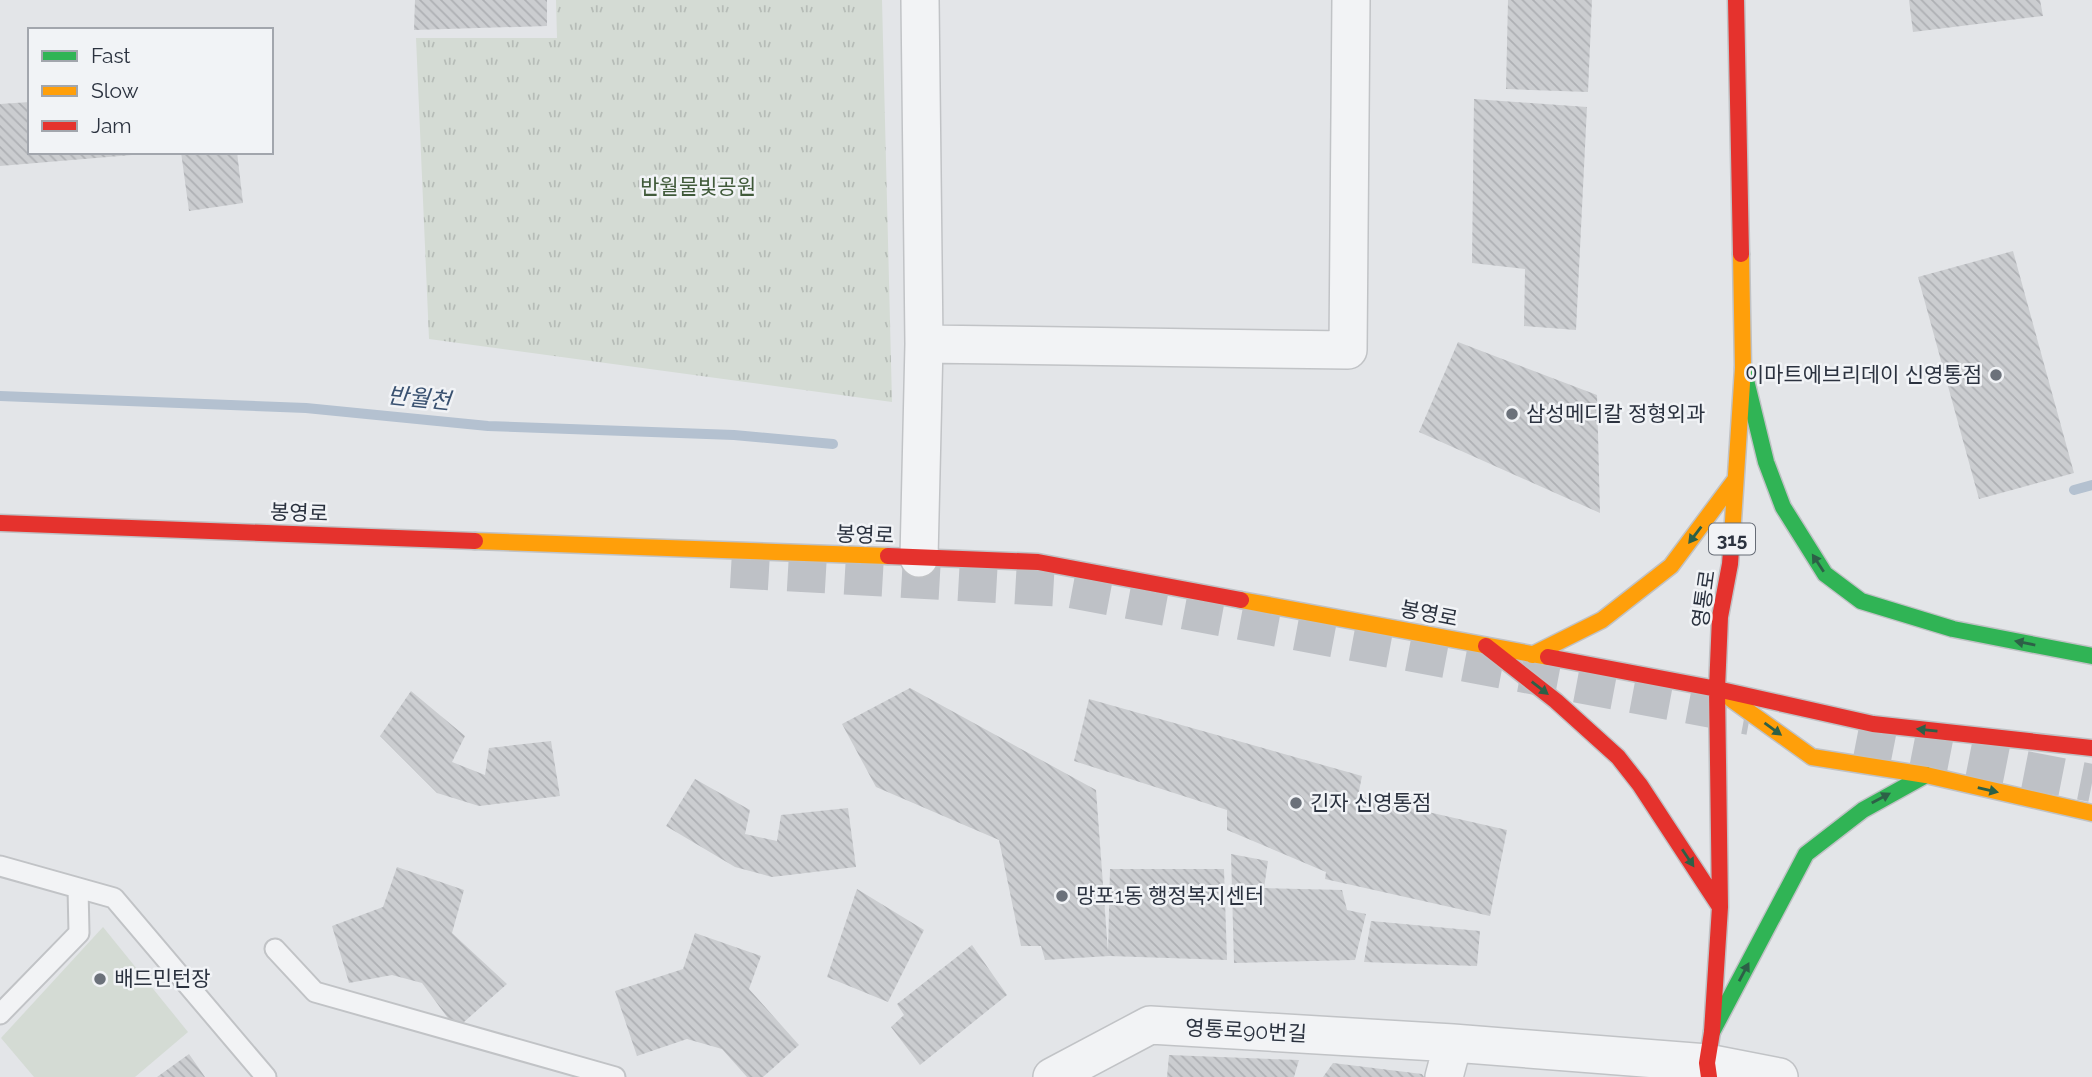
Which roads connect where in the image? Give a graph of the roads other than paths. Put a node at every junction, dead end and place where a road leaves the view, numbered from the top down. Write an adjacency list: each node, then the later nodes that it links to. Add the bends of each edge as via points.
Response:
1 (920, 0): 4 (street)
2 (1351, 0): 4 (street, via 1349,350)
3 (1736, 0): 5 (main road, 영통로 / 315)
4 (924, 345): 8 (street)
5 (1743, 369): 6 (main road, 영통로 / 315); 11 (main road, one-way to 5, via 1953,629 1861,601 1825,574 1783,507 1766,462)
6 (1735, 480): 10 (main road, one-way to 10, via 1671,566 1602,620); 12 (main road, 영통로 / 315)
7 (0, 523): 8 (main road, 봉영로)
8 (919, 558): 9 (main road, 봉영로, via 1038,562)
9 (1486, 646): 10 (main road, 봉영로); 18 (main road, one-way to 18, via 1618,757)
10 (1532, 655): 12 (main road, 봉영로)
11 (2092, 656)
12 (1717, 689): 13 (main road, 봉영로, one-way to 12, via 1873,724); 14 (main road, one-way to 14, via 1812,757); 18 (main road, 영통로 / 315)
13 (2092, 748)
14 (1926, 775): 15 (main road, one-way to 15); 21 (main road, one-way to 14, via 1806,854 1872,802)
15 (2092, 813)
16 (0, 866): 17 (lane)
17 (78, 888): 20 (lane, via 79,933); 23 (lane, via 114,898)
18 (1720, 907): 21 (main road, 영통로 / 315)
19 (275, 950): 24 (lane, via 315,992)
20 (0, 1014)
21 (1710, 1057): 22 (street, 영통로90번길); 26 (street, 영통로90번길)
22 (1448, 1060): 25 (street, 영통로90번길, via 1150,1025)
23 (265, 1077)
24 (615, 1077)
25 (1052, 1077)
26 (1779, 1077)

